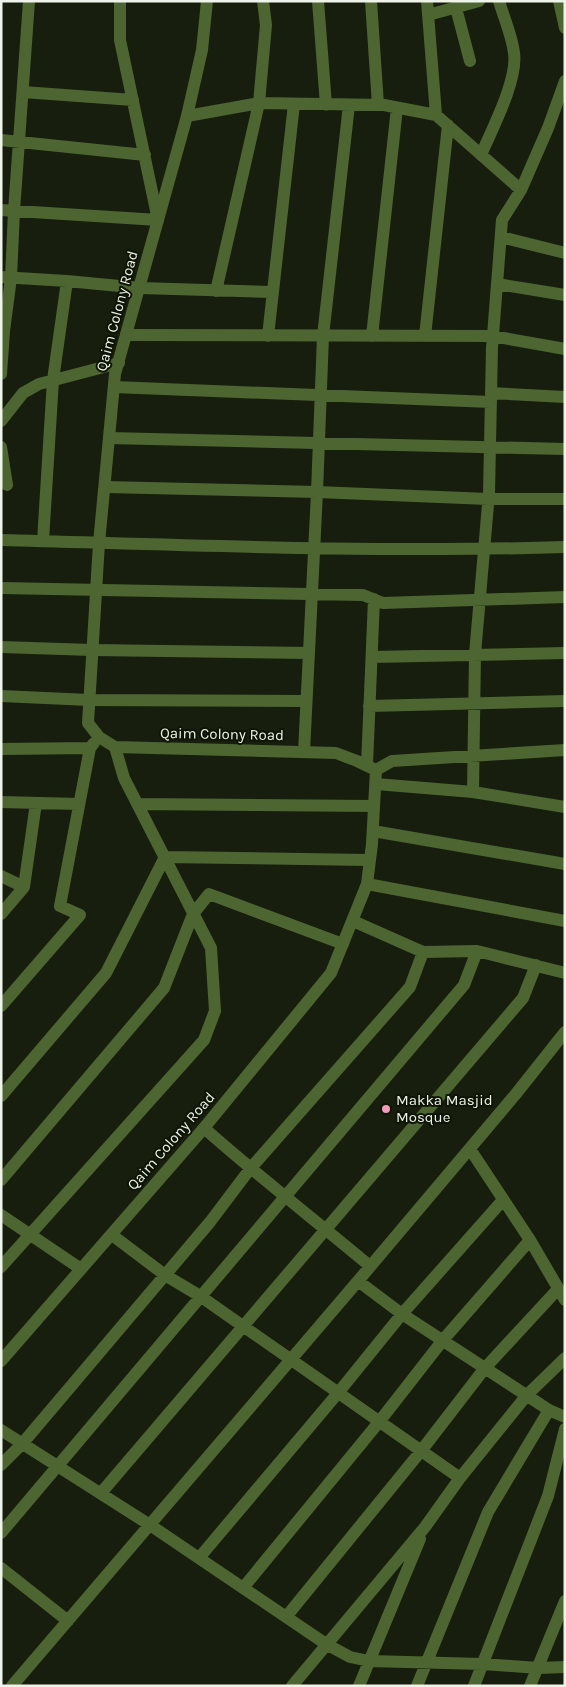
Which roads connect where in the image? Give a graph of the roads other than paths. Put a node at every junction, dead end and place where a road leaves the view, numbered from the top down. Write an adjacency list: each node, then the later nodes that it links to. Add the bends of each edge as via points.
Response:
1 (29, 1): 16 (street)
2 (120, 1): 17 (street, via 120,40)
3 (207, 1): 25 (street, Qaim Colony Road, via 202,50)
4 (263, 1): 18 (street, via 266,25)
5 (318, 1): 20 (street)
6 (371, 1): 22 (street)
7 (427, 1): 12 (street)
8 (479, 1): 11 (street)
9 (499, 1): 30 (street, via 514,53 514,66 508,90)
10 (558, 1): 13 (street)
11 (456, 8): 12 (street); 14 (street)
12 (428, 16): 24 (street)
13 (565, 28)
14 (470, 61)
15 (565, 81): 31 (street)
16 (22, 92): 17 (street); 28 (street)
17 (133, 100): 29 (street)
18 (259, 103): 19 (street); 25 (street); 40 (street)
19 (294, 104): 20 (street); 41 (street)
20 (326, 104): 21 (street)
21 (349, 105): 22 (street); 46 (street)
22 (378, 105): 23 (street)
23 (397, 108): 24 (street); 47 (street)
24 (436, 115): 26 (street)
25 (187, 116): 33 (street, Qaim Colony Road)
26 (448, 125): 30 (street); 48 (street)
27 (1, 140): 28 (street)
28 (19, 142): 29 (street); 32 (street)
29 (145, 155): 33 (street)
30 (481, 155): 31 (street)
31 (521, 190): 34 (street, via 502,220)
32 (8, 210): 33 (street); 36 (street)
33 (158, 220): 39 (street, Qaim Colony Road)
34 (501, 237): 35 (street); 38 (street)
35 (564, 252)
36 (6, 278): 37 (street); 43 (street)
37 (67, 281): 39 (street); 53 (street)
38 (497, 284): 42 (street); 49 (street)
39 (140, 288): 40 (street); 44 (street, Qaim Colony Road)
40 (216, 291): 41 (street)
41 (272, 292): 45 (street)
42 (565, 295)
43 (3, 331): 52 (street)
44 (126, 335): 45 (street); 51 (street, Qaim Colony Road)
45 (268, 336): 46 (street)
46 (323, 336): 47 (street); 55 (street)
47 (372, 336): 48 (street)
48 (425, 336): 49 (street)
49 (492, 336): 50 (street); 57 (street)
50 (565, 349)
51 (119, 362): 53 (street); 54 (street, Qaim Colony Road)
52 (1, 374)
53 (53, 380): 58 (street, via 22,393); 70 (street)
54 (114, 387): 55 (street); 59 (street, Qaim Colony Road)
55 (321, 396): 57 (street); 60 (street)
56 (565, 397): 57 (street)
57 (491, 398): 62 (street)
58 (1, 421)
59 (109, 438): 60 (street); 65 (street, Qaim Colony Road)
60 (319, 442): 62 (street); 66 (street)
61 (1, 447): 64 (street)
62 (490, 447): 63 (street); 67 (street)
63 (565, 449)
64 (7, 486)
65 (104, 487): 66 (street); 71 (street, Qaim Colony Road)
66 (317, 492): 67 (street); 73 (street)
67 (488, 499): 68 (street); 74 (street)
68 (565, 499)
69 (1, 540): 70 (street)
70 (43, 541): 71 (street)
71 (99, 543): 73 (street); 76 (street, Qaim Colony Road)
72 (565, 547): 74 (street)
73 (313, 548): 74 (street); 77 (street)
74 (484, 550): 79 (street)
75 (1, 588): 76 (street)
76 (96, 590): 77 (street); 82 (street, Qaim Colony Road)
77 (311, 594): 80 (street, via 363,595); 83 (street)
78 (565, 597): 79 (street)
79 (480, 598): 80 (street, via 383,603); 85 (street)
80 (374, 599): 86 (street)
81 (1, 647): 82 (street)
82 (92, 650): 83 (street); 88 (street, Qaim Colony Road)
83 (309, 653): 89 (street)
84 (565, 653): 85 (street)
85 (476, 655): 86 (street); 91 (street)
86 (372, 657): 92 (street)
87 (1, 696): 88 (street)
88 (89, 700): 89 (street); 93 (street, Qaim Colony Road, via 88,723)
89 (306, 701): 98 (street)
90 (565, 701): 91 (street)
91 (474, 704): 92 (street); 99 (street)
92 (369, 706): 100 (street)
93 (99, 737): 94 (street, Qaim Colony Road); 95 (street)
94 (114, 747): 98 (street, Qaim Colony Road); 106 (street)
95 (90, 748): 96 (street); 105 (street)
96 (1, 749)
97 (565, 750): 99 (street)
98 (304, 752): 100 (street, Qaim Colony Road, via 336,753)
99 (474, 755): 100 (street, via 392,761); 102 (street)
100 (371, 767): 101 (street, Qaim Colony Road)
101 (376, 784): 102 (street); 107 (street, Qaim Colony Road)
102 (473, 792): 108 (street)
103 (1, 802): 104 (street)
104 (36, 803): 105 (street); 115 (street)
105 (79, 804): 125 (street, via 60,906 80,915)
106 (137, 804): 107 (street); 110 (street)
107 (374, 806): 109 (street, Qaim Colony Road)
108 (565, 807)
109 (373, 832): 111 (street, Qaim Colony Road); 112 (street)
110 (165, 857): 111 (street); 117 (street); 127 (street, via 106,973)
111 (369, 860): 114 (street, Qaim Colony Road)
112 (565, 864)
113 (1, 876): 115 (street)
114 (367, 884): 118 (street, Qaim Colony Road); 119 (street)
115 (24, 887): 116 (street)
116 (1, 914)
117 (193, 914): 120 (street, via 209,894); 131 (street, via 164,988); 136 (street, via 211,948 215,1011 204,1040)
118 (353, 920): 120 (street, Qaim Colony Road); 122 (street)
119 (565, 922)
120 (343, 944): 128 (street, Qaim Colony Road, via 332,973)
121 (477, 951): 122 (street); 123 (street); 132 (street, via 464,985)
122 (423, 952): 130 (street, via 410,987)
123 (536, 965): 124 (street); 135 (street, via 523,998)
124 (565, 972)
125 (1, 1006)
126 (565, 1032): 129 (street)
127 (1, 1096)
128 (204, 1128): 130 (street); 137 (street, Qaim Colony Road)
129 (470, 1149): 133 (street); 139 (street)
130 (250, 1169): 132 (street); 142 (street)
131 (1, 1180)
132 (285, 1196): 135 (street); 145 (street)
133 (503, 1200): 138 (street); 147 (street)
134 (1, 1215): 136 (street)
135 (326, 1229): 139 (street); 148 (street)
136 (30, 1234): 140 (street); 141 (street)
137 (112, 1234): 141 (street, Qaim Colony Road); 142 (street)
138 (530, 1240): 144 (street); 149 (street)
139 (370, 1266): 143 (street)
140 (1, 1267)
141 (81, 1269): 152 (street, Qaim Colony Road)
142 (165, 1275): 145 (street); 161 (street)
143 (358, 1281): 147 (street); 151 (street)
144 (558, 1289): 146 (street); 153 (street)
145 (200, 1296): 148 (street); 164 (street)
146 (565, 1300)
147 (402, 1314): 149 (street); 154 (street)
148 (243, 1327): 151 (street); 166 (street)
149 (443, 1340): 153 (street); 158 (street)
150 (565, 1358): 155 (street)
151 (291, 1360): 154 (street); 167 (street)
152 (1, 1361)
153 (485, 1368): 155 (street); 162 (street)
154 (338, 1393): 158 (street); 170 (street)
155 (527, 1395): 156 (street); 165 (street)
156 (549, 1410): 157 (street); 178 (street, via 488,1512)
157 (565, 1417)
158 (379, 1422): 162 (street); 172 (street)
159 (565, 1429): 179 (street, via 548,1496)
160 (1, 1430): 161 (street)
161 (22, 1444): 163 (street); 164 (street)
162 (421, 1451): 165 (street); 174 (street)
163 (1, 1465)
164 (57, 1465): 166 (street); 169 (street)
165 (460, 1478): 168 (street)
166 (101, 1494): 167 (street)
167 (150, 1525): 170 (street); 175 (street)
168 (425, 1527): 176 (street); 177 (street)
169 (1, 1533)
170 (199, 1558): 172 (street)
171 (1, 1568): 175 (street)
172 (242, 1588): 174 (street)
173 (565, 1601): 181 (street)
174 (286, 1617): 176 (street)
175 (68, 1621): 182 (street)
176 (326, 1644): 177 (street, via 350,1657); 183 (street)
177 (369, 1661): 178 (street); 184 (street)
178 (425, 1664): 179 (street); 185 (street)
179 (483, 1664): 181 (street); 186 (street)
180 (565, 1667): 181 (street)
181 (538, 1668): 187 (street)
182 (12, 1686)
183 (292, 1686)
184 (359, 1686)
185 (417, 1686)
186 (474, 1686)
187 (530, 1686)

